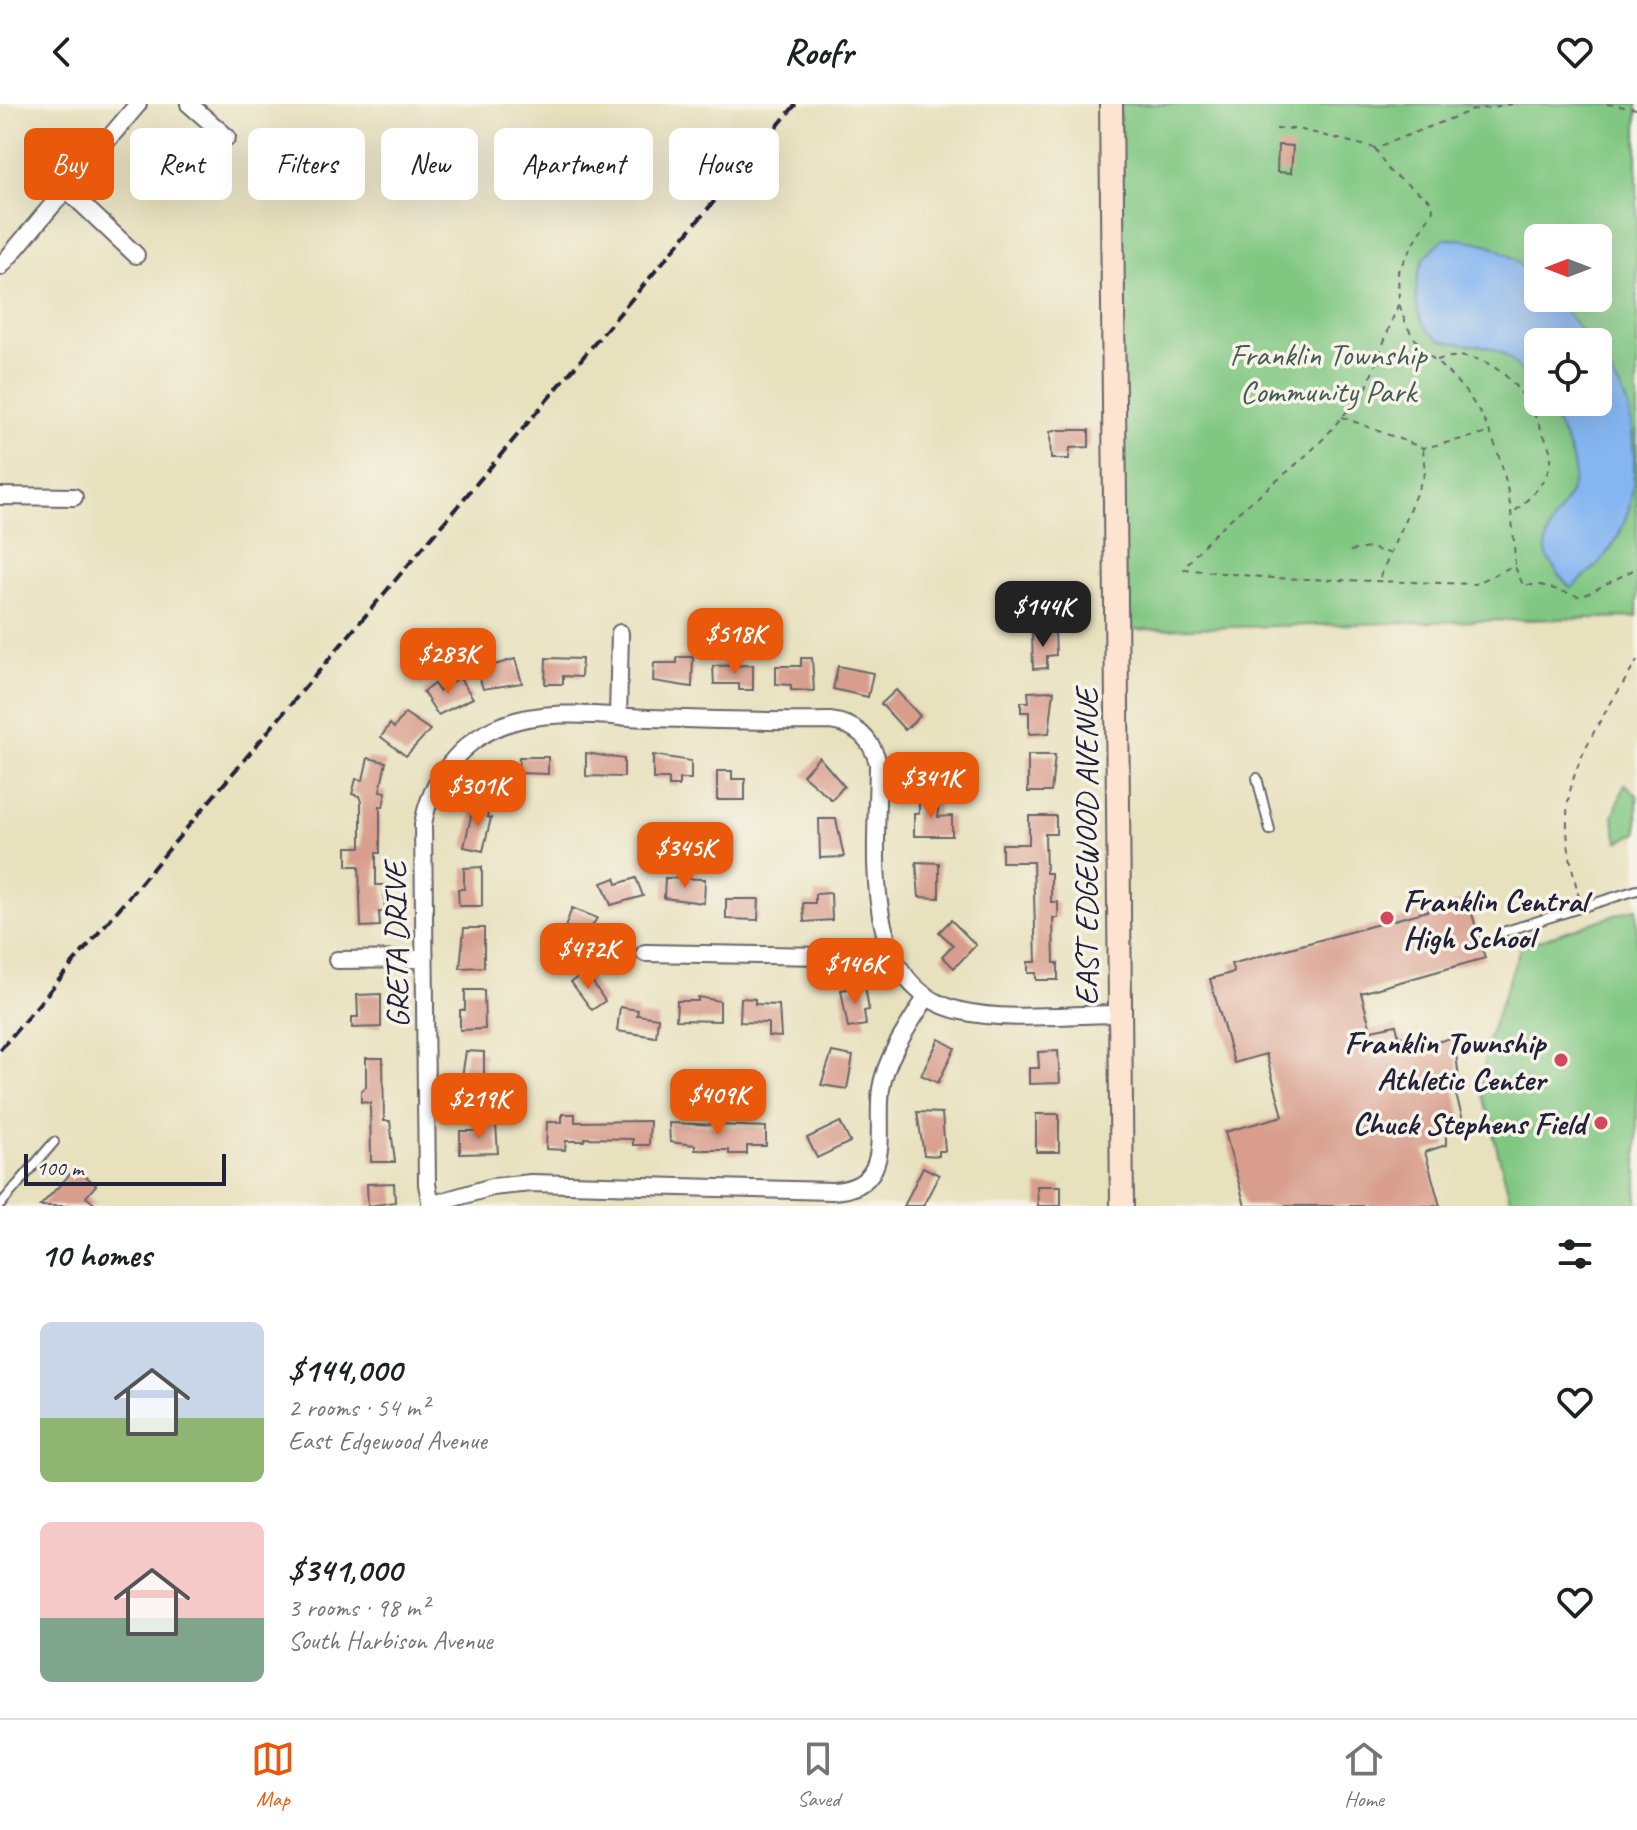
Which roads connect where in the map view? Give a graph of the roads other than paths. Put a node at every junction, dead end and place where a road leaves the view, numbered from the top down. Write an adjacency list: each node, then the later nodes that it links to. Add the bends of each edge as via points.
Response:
1 (138, 104): 5 (street)
2 (189, 104): 4 (street)
3 (1111, 104): 23 (main road, EAST EDGEWOOD AVENUE)
4 (217, 128)
5 (114, 132)
6 (55, 200): 9 (street)
7 (78, 200): 8 (street)
8 (136, 255)
9 (0, 267)
10 (0, 496): 11 (street)
11 (74, 497)
12 (620, 633): 13 (street)
13 (618, 717): 18 (street, GRETA DRIVE, via 830,721 859,731 872,745 878,763 880,918); 20 (street, GRETA DRIVE, via 511,722 473,741 446,768 423,824)
14 (1257, 778): 15 (lane)
15 (1270, 830)
16 (1637, 890): 17 (lane)
17 (1503, 932)
18 (885, 943): 19 (street, via 824,956); 22 (street, via 900,970)
19 (645, 953)
20 (424, 959): 21 (street); 26 (street, GRETA DRIVE)
21 (337, 960)
22 (927, 996): 23 (street, via 976,1014); 26 (street, via 891,1057 881,1089 881,1144 875,1168 851,1188 523,1183)
23 (1120, 1014): 27 (main road, EAST EDGEWOOD AVENUE)
24 (54, 1142): 25 (lane)
25 (0, 1205)
26 (431, 1206)
27 (1122, 1206)

